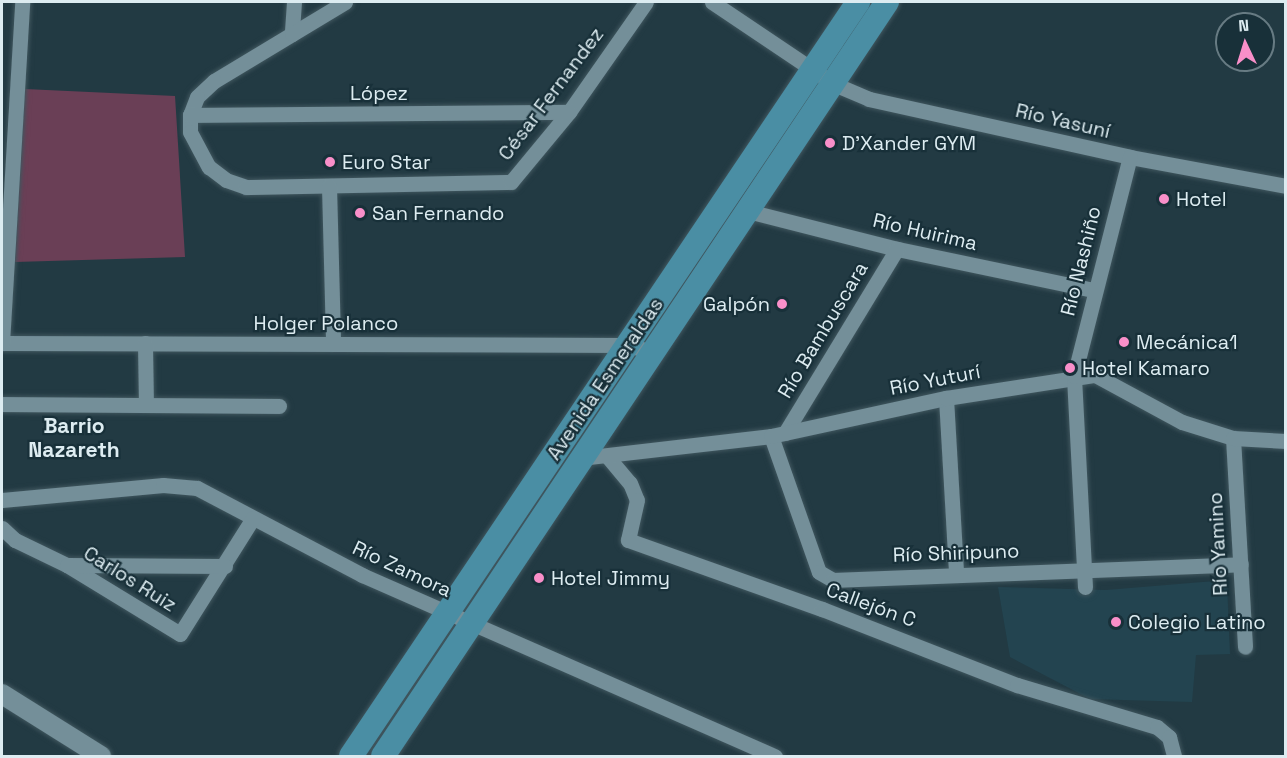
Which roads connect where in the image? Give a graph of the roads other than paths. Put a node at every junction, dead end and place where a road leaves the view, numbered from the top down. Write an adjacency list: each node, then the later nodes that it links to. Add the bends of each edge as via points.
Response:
1 (22, 2): 11 (street)
2 (294, 2): 8 (street)
3 (345, 2): 8 (street)
4 (646, 2): 12 (street, César Fernandez)
5 (712, 2): 9 (street, Río Yasuní)
6 (858, 2): 9 (main road, Avenida Esmeraldas)
7 (887, 2): 10 (main road, Avenida Esmeraldas)
8 (292, 34): 13 (street, via 214,81 198,97)
9 (812, 69): 10 (street, Río Yasuní); 23 (main road, Avenida Esmeraldas)
10 (834, 84): 14 (street, Río Yasuní, via 869,99); 17 (main road, Avenida Esmeraldas)
11 (8, 93): 20 (street)
12 (569, 112): 13 (street, López); 15 (street, César Fernandez, via 511,182)
13 (190, 115): 15 (street, via 190,132 198,151 209,167 226,180 246,187)
14 (1130, 157): 16 (street, Río Yasuní); 19 (street, Río Nashiño)
15 (329, 186): 22 (street)
16 (1286, 186)
17 (748, 211): 18 (street, Río Huirima); 24 (main road, Avenida Esmeraldas)
18 (897, 249): 19 (street, Río Huirima); 30 (street, Río Bambuscara)
19 (1094, 290): 25 (street, Río Nashiño)
20 (2, 343): 21 (street, Holger Polanco)
21 (145, 343): 22 (street, Holger Polanco); 28 (street)
22 (333, 344): 23 (street, Holger Polanco)
23 (627, 345): 24 (street, Holger Polanco); 44 (main road, Avenida Esmeraldas)
24 (650, 351): 34 (main road, Avenida Esmeraldas)
25 (1074, 376): 26 (street, Río Yuturí); 31 (street, Río Yuturí, via 1095,375 1182,422); 41 (street, Río Nashiño)
26 (946, 398): 30 (street, Río Yuturí); 42 (street)
27 (2, 404): 28 (street)
28 (146, 405): 29 (street)
29 (279, 406)
30 (778, 434): 33 (street, Río Yuturí); 42 (street, Río Shiripuno, via 819,572 825,577)
31 (1233, 438): 32 (street, Río Yuturí); 38 (street, Río Yamino)
32 (1286, 441)
33 (606, 456): 34 (street, Río Yuturí); 52 (street, Callejón C, via 630,483 637,500 628,540 877,629 1017,685 1157,727 1169,737)
34 (581, 458): 45 (main road, Avenida Esmeraldas)
35 (2, 500): 36 (street, Río Zamora, via 174,486 196,488)
36 (253, 518): 40 (street, Carlos Ruiz); 44 (street, Río Zamora)
37 (2, 528): 39 (street, Carlos Ruiz, via 15,540)
38 (1241, 564): 41 (street, Río Shiripuno); 46 (street, Río Yamino)
39 (67, 565): 40 (street); 40 (street, Carlos Ruiz, via 180,634)
40 (225, 566)
41 (1085, 570): 42 (street, Río Shiripuno); 43 (street, Río Nashiño)
42 (956, 573)
43 (1085, 587)
44 (447, 613): 45 (street, Río Zamora); 49 (main road, Avenida Esmeraldas)
45 (470, 623): 50 (main road, Avenida Esmeraldas); 51 (street, Río Zamora)
46 (1245, 647)
47 (2, 694): 48 (street)
48 (101, 756)
49 (351, 756)
50 (383, 756)
51 (775, 756)
52 (1174, 756)

